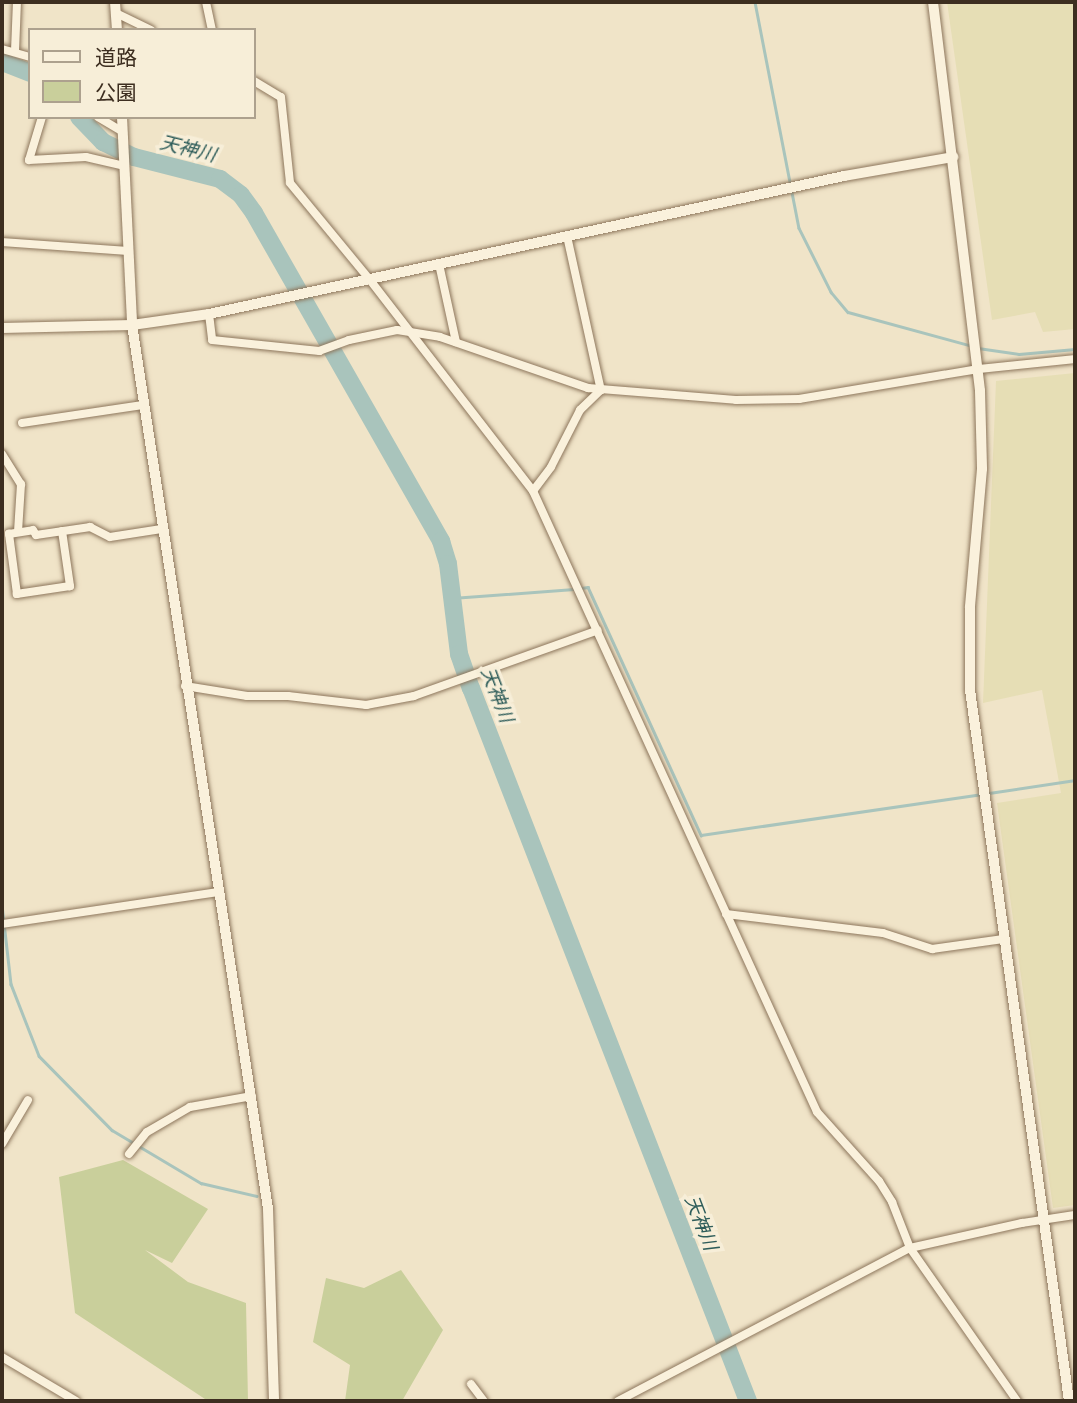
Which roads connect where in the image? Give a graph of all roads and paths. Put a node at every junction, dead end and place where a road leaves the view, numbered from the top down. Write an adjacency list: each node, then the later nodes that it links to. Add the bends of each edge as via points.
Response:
1 (17, 2): 9 (street)
2 (206, 2): 7 (street)
3 (933, 2): 16 (street)
4 (116, 7): 5 (street); 6 (street)
5 (117, 28)
6 (148, 28)
7 (212, 28)
8 (2, 49): 9 (street)
9 (15, 51): 10 (street)
10 (28, 56)
11 (256, 82): 22 (street, via 281,97 290,183)
12 (41, 119): 17 (street, via 29,160 86,157)
13 (101, 119): 15 (street)
14 (122, 119): 15 (street)
15 (123, 132): 17 (street)
16 (953, 157): 18 (street); 29 (street)
17 (124, 166): 20 (street)
18 (567, 236): 21 (street); 30 (street)
19 (2, 242): 20 (street)
20 (128, 251): 24 (street)
21 (439, 264): 22 (street); 27 (street)
22 (370, 279): 23 (street); 26 (street)
23 (209, 314): 24 (street); 26 (street, via 212,340 319,351 349,340)
24 (132, 325): 25 (street); 31 (street)
25 (2, 328)
26 (410, 331): 27 (street); 34 (street)
27 (456, 342): 30 (street)
28 (1075, 359): 29 (street)
29 (979, 369): 30 (street, via 775,401); 43 (street, via 982,469 970,607 970,690)
30 (601, 390): 34 (street, via 580,410 551,467)
31 (144, 405): 32 (street); 35 (street)
32 (22, 423)
33 (3, 460): 37 (street, via 21,484)
34 (533, 491): 38 (street)
35 (161, 529): 36 (street, via 110,537 90,527); 39 (street)
36 (62, 531): 37 (street); 37 (street, via 70,586 18,594 9,534)
37 (18, 532)
38 (598, 630): 39 (street, via 414,695 366,705); 41 (street)
39 (185, 686): 40 (street)
40 (218, 892): 42 (street); 44 (street)
41 (726, 914): 43 (street, via 883,933 932,949); 50 (street, via 817,1112 879,1181)
42 (6, 924)
43 (1003, 939): 49 (street)
44 (252, 1096): 47 (street, via 191,1107 147,1132); 54 (street, via 269,1221)
45 (28, 1100): 46 (street)
46 (2, 1144)
47 (129, 1154)
48 (1075, 1215): 49 (street)
49 (1043, 1219): 50 (street); 58 (street)
50 (910, 1248): 56 (street); 57 (street)
51 (2, 1357): 53 (street)
52 (471, 1384): 55 (street)
53 (76, 1401)
54 (274, 1401)
55 (484, 1401)
56 (618, 1401)
57 (1017, 1401)
58 (1069, 1401)

